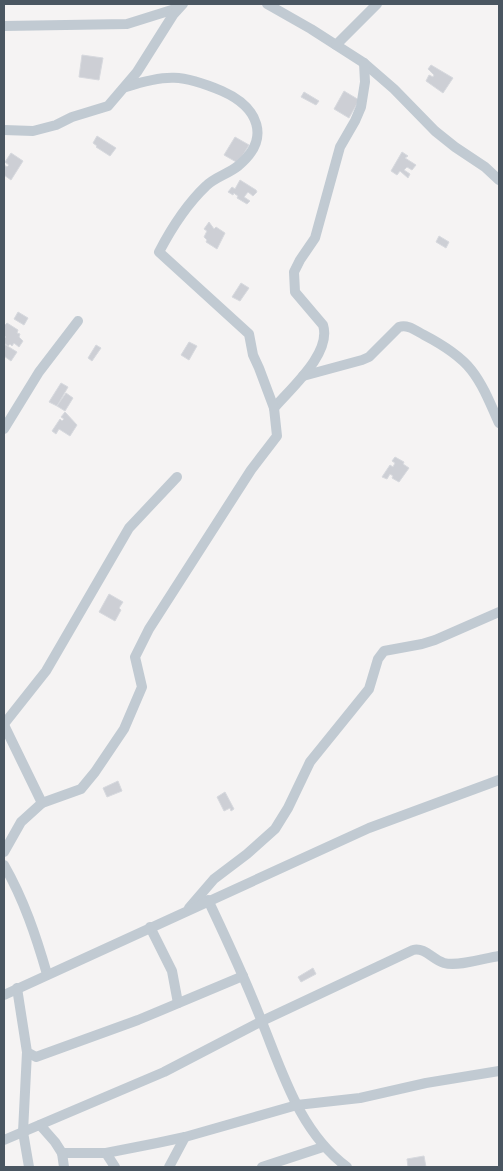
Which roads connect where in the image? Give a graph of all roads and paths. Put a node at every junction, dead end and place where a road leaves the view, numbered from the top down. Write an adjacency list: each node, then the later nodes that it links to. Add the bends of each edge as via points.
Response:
1 (267, 4): 5 (street)
2 (377, 4): 5 (street)
3 (180, 6): 4 (street, via 122,24); 7 (street)
4 (4, 26)
5 (336, 45): 6 (street)
6 (364, 63): 11 (street, via 435,131); 13 (street, via 361,107 340,147 315,238 294,272 295,292 320,319 325,330 320,350)
7 (136, 72): 8 (street); 9 (street)
8 (153, 78): 9 (street); 14 (street, via 182,78 226,93 248,108 256,124 258,140 254,148 238,166 205,186 160,252 249,334 253,356)
9 (126, 87): 10 (street, via 108,106 72,116 56,125 33,131)
10 (4, 130)
11 (499, 180)
12 (78, 321): 16 (street, via 39,372)
13 (303, 376): 14 (street); 15 (street, via 362,360 377,351 403,326 447,347 466,363 482,385)
14 (274, 408): 21 (street, via 277,436 203,543 135,657 142,688 124,729 80,789)
15 (499, 423)
16 (4, 429)
17 (177, 477): 19 (street, via 129,528 46,671)
18 (499, 612): 25 (street, via 435,640 381,653 369,689 310,762 275,828 214,879)
19 (4, 724): 21 (street)
20 (499, 780): 24 (street, via 369,828)
21 (42, 803): 22 (street, via 21,822)
22 (4, 852)
23 (4, 865): 28 (street, via 33,926)
24 (208, 900): 25 (street); 29 (street)
25 (188, 910): 26 (street)
26 (150, 927): 28 (street); 32 (street, via 172,971)
27 (499, 956): 33 (street, via 452,964 418,949)
28 (47, 974): 30 (street)
29 (243, 976): 32 (street); 33 (street)
30 (17, 988): 31 (street); 34 (street)
31 (4, 995)
32 (178, 1003): 34 (street, via 36,1057)
33 (262, 1022): 36 (street, via 278,1068); 37 (street, via 164,1072)
34 (27, 1052): 38 (street)
35 (499, 1071): 36 (street, via 368,1097)
36 (297, 1105): 39 (street); 41 (street)
37 (40, 1125): 38 (street); 42 (street)
38 (23, 1132): 40 (street); 44 (street)
39 (185, 1137): 43 (street); 47 (street)
40 (4, 1140)
41 (323, 1147): 48 (street); 49 (street)
42 (62, 1153): 43 (street); 45 (street)
43 (106, 1153): 46 (street)
44 (29, 1167)
45 (64, 1167)
46 (115, 1167)
47 (169, 1167)
48 (262, 1167)
49 (347, 1167)

